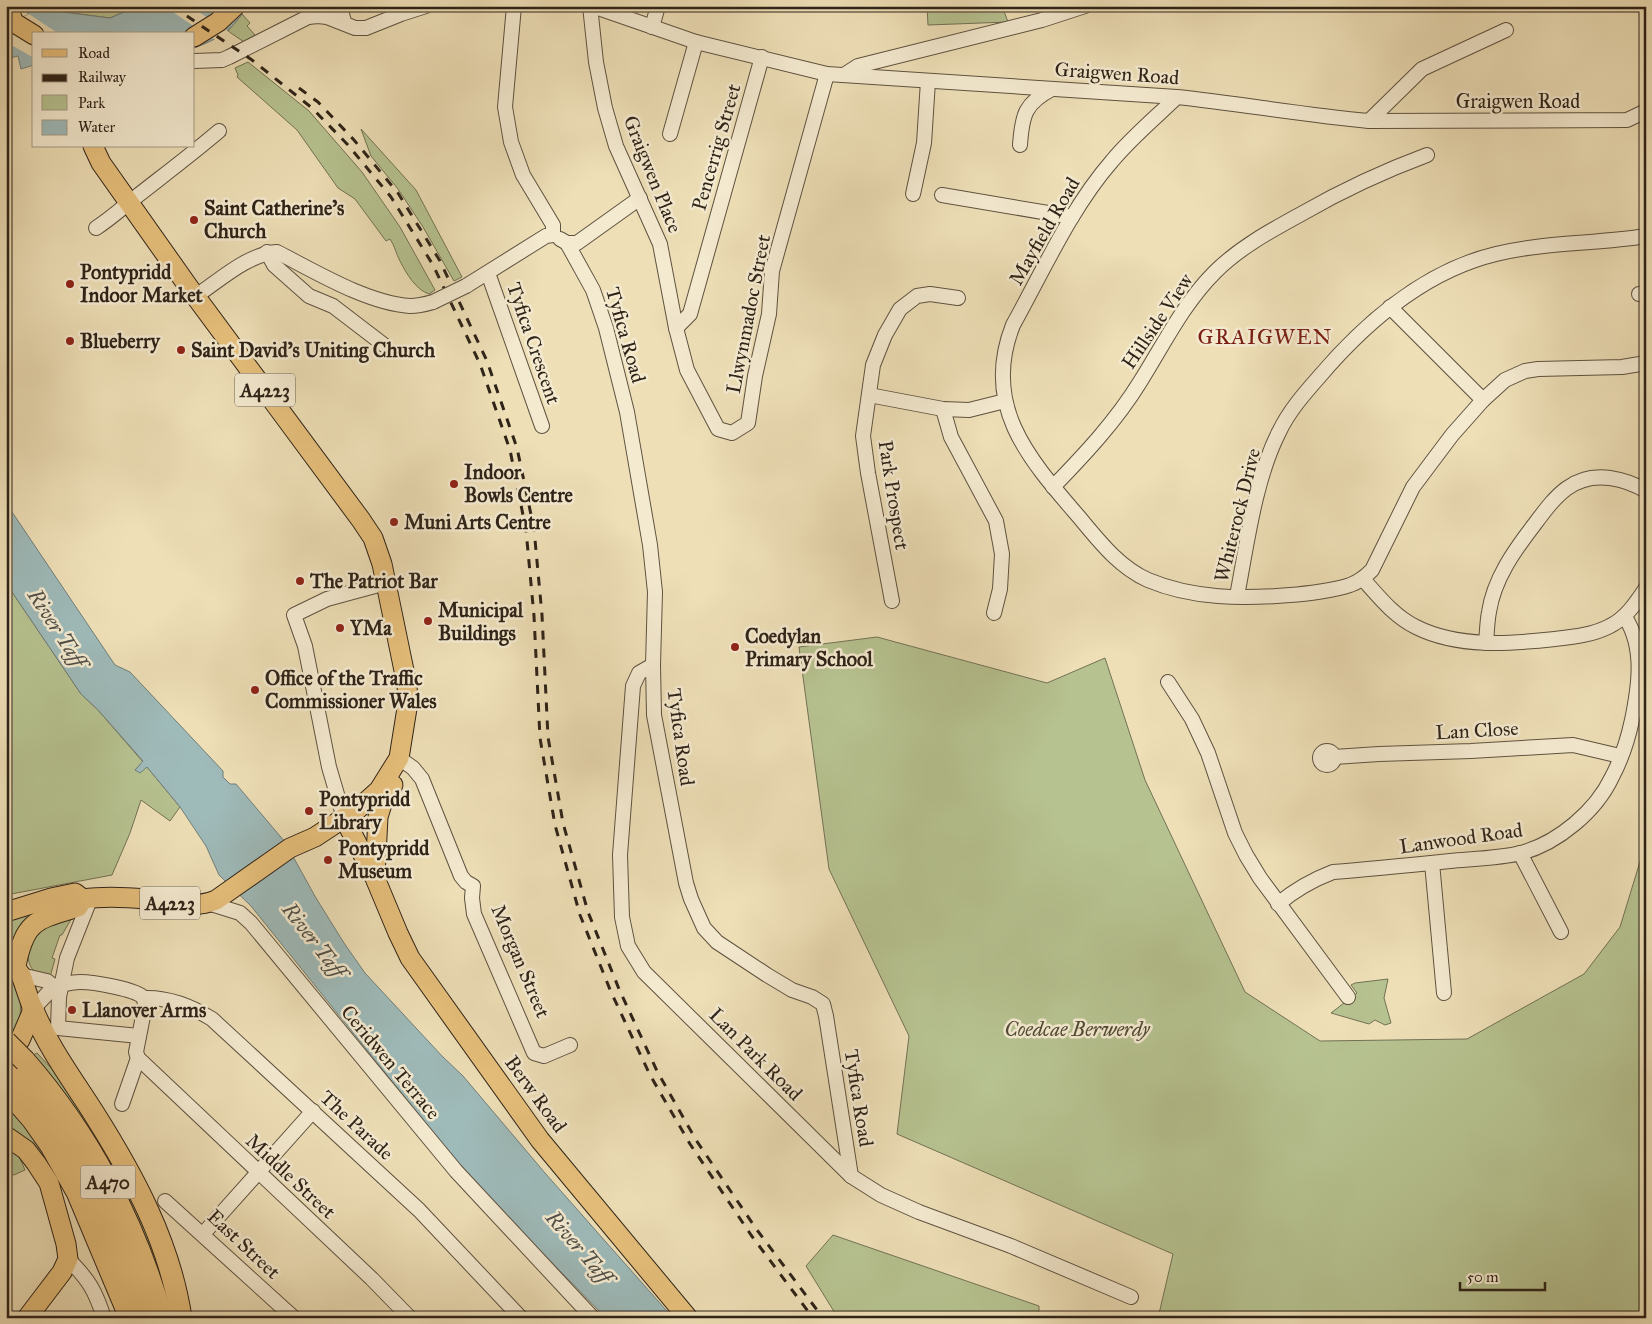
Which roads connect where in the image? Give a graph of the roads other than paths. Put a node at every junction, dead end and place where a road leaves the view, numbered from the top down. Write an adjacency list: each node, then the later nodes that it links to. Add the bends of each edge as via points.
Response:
1 (235, 6): 15 (main road)
2 (320, 6): 10 (street)
3 (340, 6): 11 (street)
4 (426, 6): 11 (street, via 366,28 355,28)
5 (514, 6): 37 (street, via 506,116 523,175 553,226)
6 (591, 6): 12 (street, Graigwen Road); 33 (street, Graigwen Place, via 596,62 605,108 616,146)
7 (658, 6): 12 (street)
8 (1085, 6): 20 (street, via 1042,20 858,66)
9 (9, 17): 14 (main road)
10 (308, 17): 11 (street); 18 (street, via 222,60)
11 (344, 22)
12 (652, 27): 16 (street, Graigwen Road)
13 (1506, 30): 25 (street, via 1422,69)
14 (32, 34)
15 (195, 36)
16 (696, 42): 17 (street, Graigwen Road); 27 (street)
17 (762, 57): 19 (street, Graigwen Road); 45 (street, Pencerrig Street, via 690,314)
18 (195, 61)
19 (827, 74): 20 (street, Graigwen Road); 45 (street, Llwynmadoc Street, via 772,271 769,314 748,423 732,433 718,429 687,370)
20 (844, 76): 21 (street, Graigwen Road)
21 (928, 81): 22 (street, Graigwen Road); 31 (street, via 924,143)
22 (1052, 89): 23 (street, Graigwen Road); 28 (street, via 1031,102 1025,112)
23 (1177, 97): 25 (street, Graigwen Road); 35 (street, Mayfield Road, via 1112,161)
24 (1646, 111): 25 (street, Graigwen Road, via 1627,120)
25 (1369, 121)
26 (219, 130): 34 (street)
27 (670, 134)
28 (1020, 144)
29 (93, 148): 34 (main road, A4223)
30 (1427, 155): 53 (street, Hillside View, via 1385,171 1322,202 1261,236 1215,272 1170,330 1106,430)
31 (913, 194)
32 (942, 195): 35 (street)
33 (640, 198): 39 (street, via 577,242); 45 (street, Graigwen Place, via 660,244)
34 (129, 203): 36 (street); 42 (main road, A4223)
35 (1072, 217): 50 (street, Mayfield Road, via 1006,342 1002,382)
36 (96, 228)
37 (553, 235): 39 (street); 41 (street, via 546,236)
38 (1646, 236): 44 (street, Whiterock Drive, via 1495,254 1442,275)
39 (567, 243): 63 (street, Tyfica Road, via 593,290 627,412 655,592)
40 (267, 252): 41 (street, bridge, via 277,252 361,293 410,306 433,302); 42 (street, via 255,256); 46 (street, via 274,265 309,296 333,306)
41 (488, 273): 52 (street, Tyfica Crescent)
42 (196, 296): 56 (main road, A4223, via 373,538)
43 (958, 298): 48 (street, Park Prospect, via 930,294 917,296 900,309 873,365)
44 (1390, 308): 49 (street); 58 (street, Whiterock Drive, via 1334,359 1293,408 1278,433 1259,489)
45 (676, 328)
46 (384, 345)
47 (1646, 363): 49 (street, via 1525,371 1506,380)
48 (868, 395): 51 (street); 59 (street, Park Prospect, via 864,436 868,474)
49 (1483, 400): 55 (street, via 1413,487 1380,556)
50 (1007, 407): 51 (street); 53 (street, Mayfield Road, via 1036,466)
51 (943, 409): 60 (street, via 951,437 996,521 1002,554 1000,589)
52 (542, 426)
53 (1053, 487): 58 (street, Mayfield Road, via 1111,555 1140,576 1186,592)
54 (1646, 491): 62 (street, via 1629,483 1597,476 1583,479 1561,492 1505,567 1489,611)
55 (1363, 579): 58 (street, Mayfield Road, via 1350,586 1296,595); 62 (street, via 1397,615 1416,627 1437,636)
56 (386, 583): 67 (main road, A4223, via 407,685 408,702); 68 (street, via 327,599 294,615 305,646 329,767)
57 (1646, 588): 61 (street)
58 (1237, 596)
59 (892, 600)
60 (994, 613)
61 (1624, 617): 62 (street, via 1601,630 1573,637); 65 (street, Lanwood Road, via 1634,639 1639,675 1631,726)
62 (1486, 643)
63 (653, 666): 92 (street, Tyfica Road, via 654,716 691,899 704,928 717,942 767,975 823,1004); 92 (street, Lan Park Road, via 639,673 633,686 620,855 622,917 628,946 644,972)
64 (1168, 682): 74 (street, via 1192,719 1208,753 1239,840)
65 (1620, 756): 66 (street, Lan Close, via 1573,745); 69 (street, Lanwood Road, via 1612,778 1582,817 1549,841)
66 (1334, 757)
67 (398, 758): 68 (main road, A4223, via 379,790); 71 (main road, Berw Road, via 397,778 378,817); 85 (street, Morgan Street, via 422,779 461,876 473,886 474,914 534,1052 544,1056)
68 (344, 818): 71 (main road, Berw Road); 73 (main road, A4223, via 315,837 290,848)
69 (1520, 853): 70 (street, Lanwood Road); 76 (street)
70 (1432, 863): 74 (street, Lanwood Road, via 1333,872 1301,887); 79 (street)
71 (375, 878): 107 (main road, Berw Road, via 410,958 540,1140)
72 (87, 898): 73 (main road, A4223, via 148,899 184,905); 75 (main road, A4223, via 76,893); 77 (main road, via 78,907 45,918 29,929); 78 (street, via 87,910)
73 (212, 901): 106 (street, Ceridwen Terrace, via 240,913 251,923 456,1171)
74 (1278, 904): 80 (street)
75 (6, 912)
76 (1561, 932)
77 (14, 965): 78 (street); 82 (main road)
78 (57, 985): 81 (street, The Parade, via 80,982 122,988); 82 (street); 83 (street, via 58,1028)
79 (1444, 994)
80 (1348, 997)
81 (144, 998): 83 (street); 89 (street, The Parade, via 173,1001 212,1019)
82 (33, 1010): 87 (main road); 102 (highway, via 42,1033 104,1129 144,1201 162,1242)
83 (139, 1036): 86 (street, via 136,1052)
84 (6, 1042): 87 (highway, A470, bridge)
85 (570, 1045)
86 (141, 1061): 88 (street); 91 (street, Middle Street)
87 (11, 1068): 99 (highway, via 32,1119 77,1192); 100 (highway, A470, via 62,1133 87,1174 131,1272); 101 (highway, A470, via 44,1083 69,1117 117,1200 152,1282)
88 (122, 1104)
89 (313, 1111): 91 (street); 105 (street, The Parade, via 419,1210)
90 (6, 1136): 95 (main road, via 26,1150 49,1183)
91 (258, 1172): 94 (street); 104 (street, Middle Street)
92 (852, 1176): 96 (street, Lan Park Road, via 881,1195 918,1212 1011,1246)
93 (166, 1201): 94 (street, East Street)
94 (203, 1234): 103 (street, East Street)
95 (68, 1259): 97 (main road); 98 (street, via 87,1279)
96 (1131, 1297)
97 (27, 1318)
98 (104, 1318)
99 (130, 1318)
100 (145, 1318)
101 (162, 1318)
102 (181, 1318)
103 (294, 1318)
104 (410, 1318)
105 (521, 1318)
106 (593, 1318)
107 (688, 1318)

